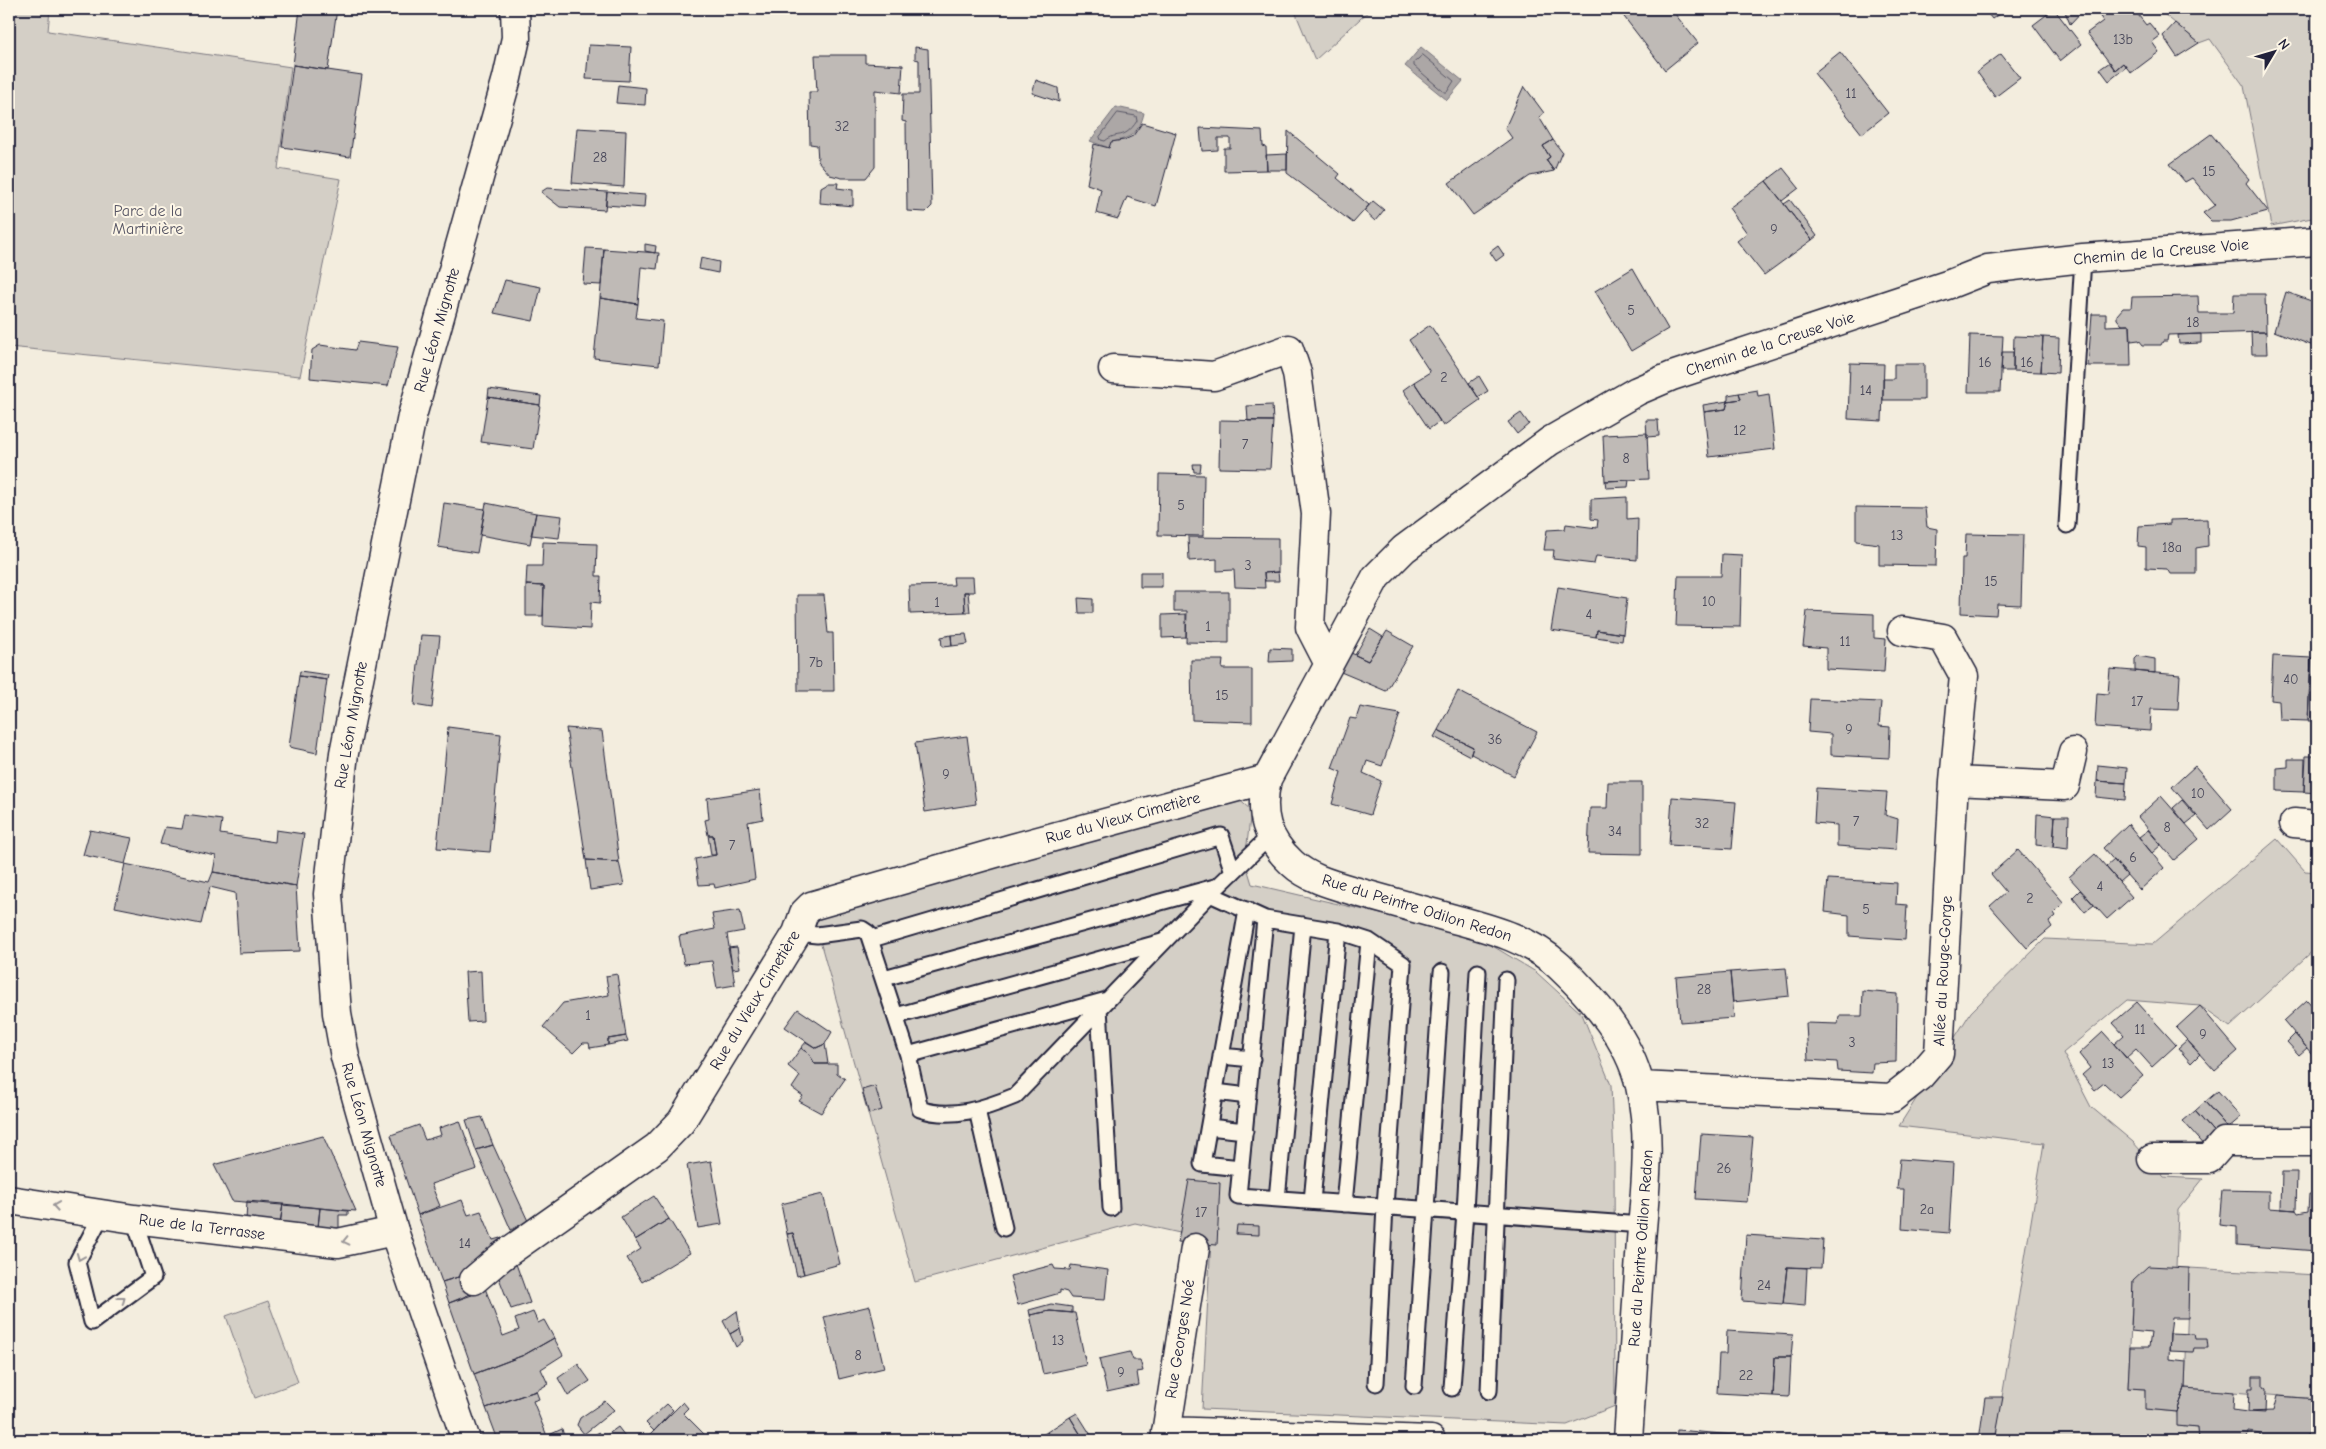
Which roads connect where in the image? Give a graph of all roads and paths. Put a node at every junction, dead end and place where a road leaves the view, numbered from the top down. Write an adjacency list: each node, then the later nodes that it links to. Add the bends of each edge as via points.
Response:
1 (514, 9): 59 (street, Rue Léon Mignotte, via 516,38 507,78 408,435 344,753 328,894 337,1013 345,1057)
2 (2317, 241): 3 (street, Chemin de la Creuse Voie)
3 (2083, 258): 5 (lane); 7 (street, Chemin de la Creuse Voie, via 1988,269 1672,376 1637,391 1550,441 1404,549 1376,576)
4 (1113, 369): 7 (street, via 1214,376 1289,349 1297,373 1316,514 1310,626)
5 (2067, 525)
6 (1902, 631): 10 (street, Allée du Rouge-Gorge, via 1942,638 1964,676)
7 (1329, 664): 9 (street, Rue du Peintre Odilon Redon)
8 (2074, 752): 10 (street, via 2065,786)
9 (1267, 779): 11 (street, Rue du Peintre Odilon Redon, via 1263,816); 18 (street, Rue du Vieux Cimetière, via 810,906)
10 (1954, 781): 37 (street, Allée du Rouge-Gorge, via 1939,1054 1920,1076 1892,1098)
11 (1271, 835): 12 (lane); 37 (street, Rue du Peintre Odilon Redon, via 1293,864 1327,882 1526,942 1557,964 1610,1022 1629,1055)
12 (1233, 872): 13 (lane); 19 (lane, via 1221,836)
13 (1214, 890): 14 (lane); 20 (lane); 26 (lane)
14 (1247, 910): 15 (lane); 22 (lane)
15 (1265, 919): 16 (lane); 23 (lane)
16 (1303, 925): 17 (lane); 46 (lane)
17 (1338, 931): 21 (lane); 48 (lane)
18 (797, 933): 19 (lane, via 817,935 862,929); 61 (street, Rue du Vieux Cimetière, via 671,1134)
19 (872, 940): 26 (lane)
20 (1164, 942): 30 (lane); 31 (lane)
21 (1369, 942): 49 (lane); 50 (lane, via 1403,964)
22 (1240, 952): 23 (lane); 28 (lane)
23 (1262, 954): 29 (lane)
24 (1442, 972): 52 (lane)
25 (1478, 972): 53 (lane)
26 (884, 978): 31 (lane)
27 (1506, 980): 55 (lane)
28 (1234, 988): 29 (lane); 32 (lane)
29 (1258, 990): 33 (lane)
30 (1104, 1004): 34 (lane); 40 (lane, via 1015,1096); 51 (lane)
31 (896, 1016): 34 (lane)
32 (1227, 1023): 33 (lane); 35 (lane)
33 (1255, 1024): 36 (lane)
34 (908, 1055): 40 (lane, via 920,1109 935,1114)
35 (1221, 1056): 36 (lane); 38 (lane)
36 (1252, 1059): 39 (lane)
37 (1640, 1086): 57 (street, Rue du Peintre Odilon Redon, via 1648,1142)
38 (1215, 1092): 39 (lane); 41 (lane)
39 (1248, 1096): 42 (lane)
40 (977, 1110): 58 (lane)
41 (1208, 1128): 42 (lane); 45 (lane, via 1202,1164)
42 (1245, 1131): 45 (lane)
43 (2317, 1142): 44 (street, via 2224,1142 2209,1159)
44 (2152, 1159)
45 (1242, 1168): 46 (lane, via 1238,1196)
46 (1277, 1198): 48 (lane)
47 (9, 1200): 54 (street, Rue de la Terrasse, one-way to 47)
48 (1312, 1201): 49 (lane)
49 (1344, 1204): 50 (lane)
50 (1386, 1206): 52 (lane); 62 (lane)
51 (1110, 1208)
52 (1427, 1210): 53 (lane); 63 (lane)
53 (1465, 1212): 55 (lane); 64 (lane)
54 (102, 1214): 56 (street, Rue de la Terrasse); 56 (lane, one-way to 56, via 77,1262 92,1322 152,1277)
55 (1497, 1215): 57 (lane); 65 (lane)
56 (134, 1219): 59 (street, Rue de la Terrasse, one-way to 56, via 338,1243)
57 (1642, 1225): 70 (street, Rue du Peintre Odilon Redon)
58 (1004, 1228)
59 (394, 1231): 68 (street, Rue Léon Mignotte)
60 (1195, 1248): 66 (street, Rue Georges Noé)
61 (474, 1280)
62 (1376, 1383)
63 (1414, 1386)
64 (1452, 1388)
65 (1489, 1391)
66 (1165, 1435): 67 (street, Rue Georges Noé)
67 (1378, 1439): 69 (street, Rue Georges Noé)
68 (466, 1440)
69 (1431, 1440)
70 (1628, 1440)

